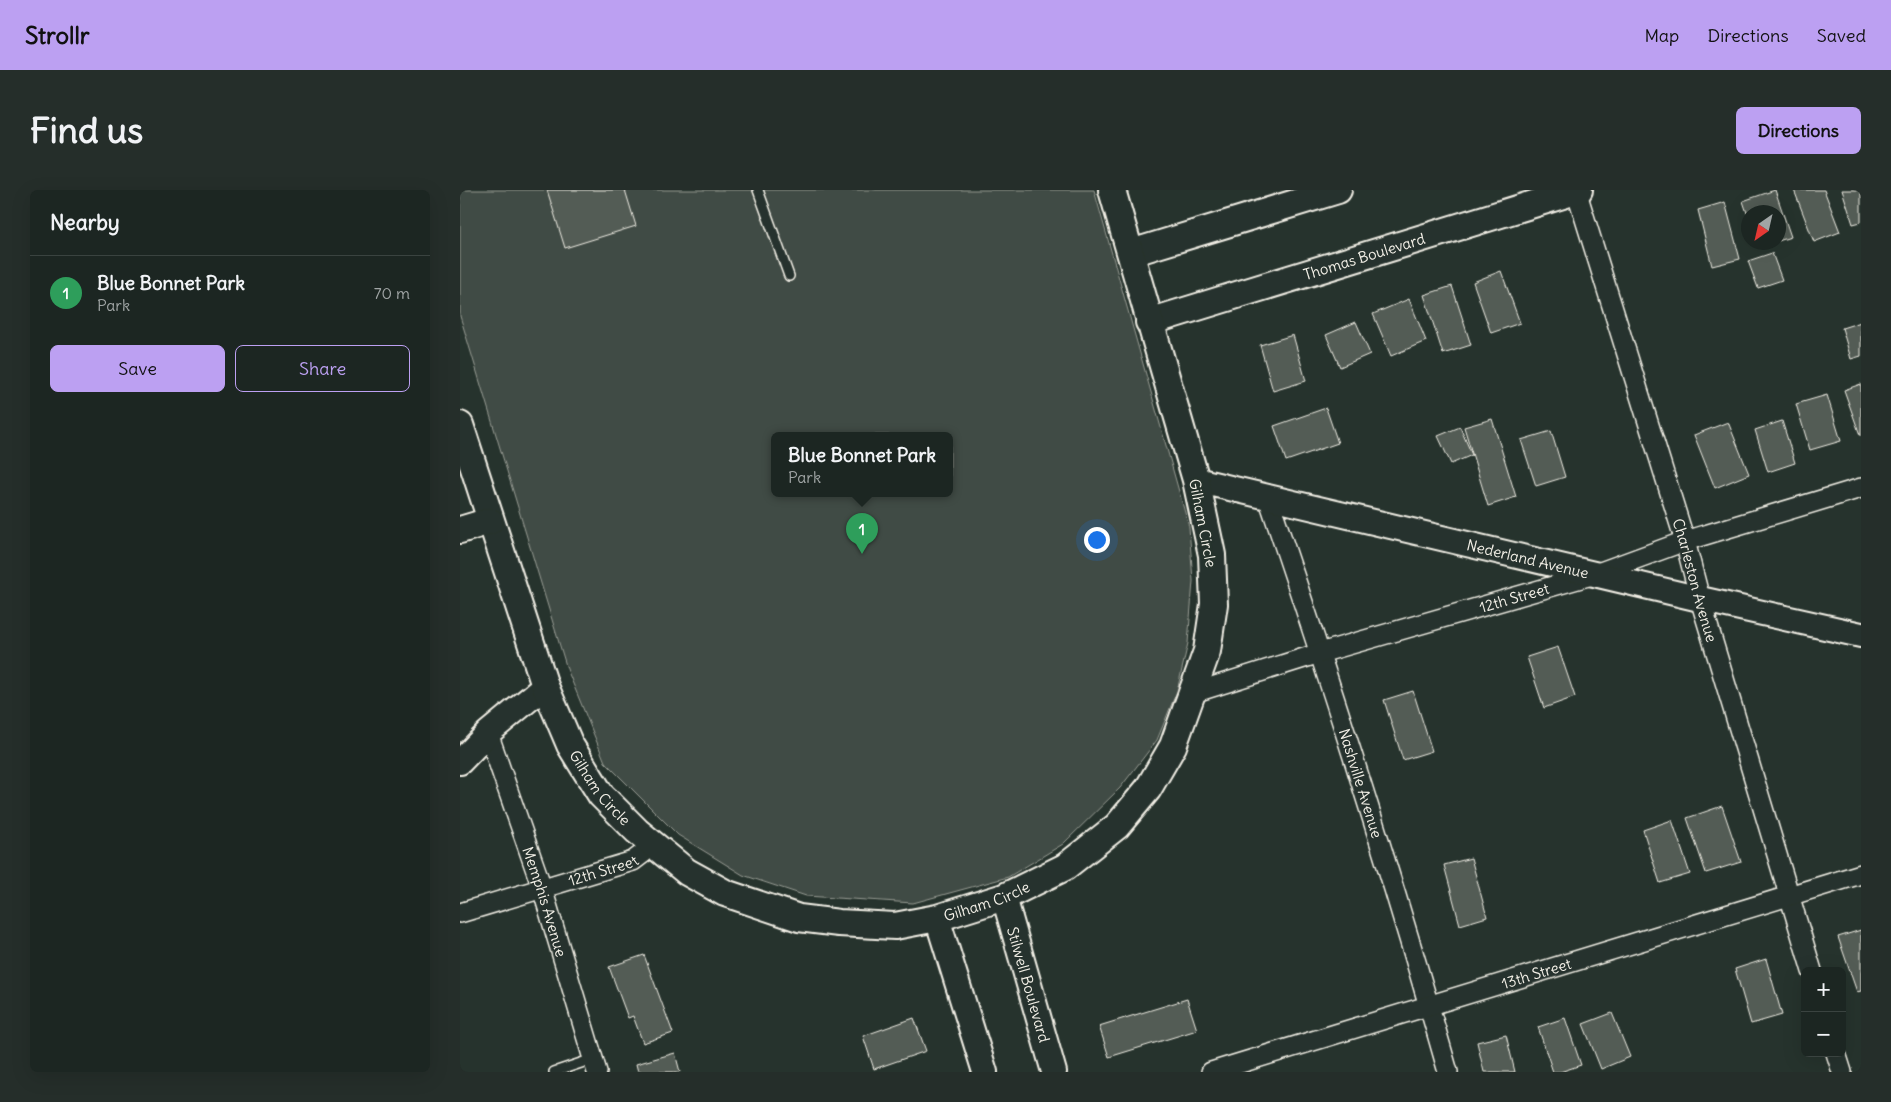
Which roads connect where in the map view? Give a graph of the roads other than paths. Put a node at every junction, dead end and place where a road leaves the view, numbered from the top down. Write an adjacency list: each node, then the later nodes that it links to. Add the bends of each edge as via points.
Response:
1 (758, 190): 6 (lane)
2 (1112, 190): 5 (main road, Gilham Circle)
3 (1338, 190): 5 (main road)
4 (1577, 190): 7 (main road, Thomas Boulevard); 15 (street, Charleston Avenue)
5 (1131, 253): 7 (main road, Gilham Circle)
6 (789, 276)
7 (1149, 322): 10 (main road, Gilham Circle)
8 (460, 425): 9 (main road, Gilham Circle)
9 (464, 454): 13 (main road, Gilham Circle)
10 (1196, 480): 12 (street, Nederland Avenue); 21 (main road, Gilham Circle, via 1212,555 1214,604 1207,651)
11 (1861, 488): 15 (street, 12th Street)
12 (1268, 497): 16 (street, Nederland Avenue); 19 (street, Nashville Avenue)
13 (490, 521): 14 (main road); 20 (main road, Gilham Circle)
14 (460, 530)
15 (1685, 541): 16 (street, 12th Street); 17 (street, Charleston Avenue)
16 (1595, 574): 17 (street, Nederland Avenue); 19 (street, 12th Street)
17 (1700, 599): 18 (street, Nederland Avenue); 27 (street, Charleston Avenue)
18 (1861, 635)
19 (1320, 653): 21 (street, 12th Street); 32 (street, Nashville Avenue)
20 (545, 686): 22 (street); 24 (main road, Gilham Circle, via 570,745 601,795)
21 (1194, 693): 28 (main road, Gilham Circle, via 1174,746 1148,788 1117,826 1065,867)
22 (488, 733): 23 (street); 26 (street, Memphis Avenue)
23 (460, 762)
24 (654, 845): 26 (street, 12th Street, via 633,862); 30 (main road, Gilham Circle, via 687,872 725,893 799,918 895,926)
25 (1861, 874): 27 (street, 13th Street)
26 (542, 888): 29 (street, 12th Street); 34 (street, Memphis Avenue)
27 (1790, 895): 31 (street, Charleston Avenue); 32 (street, 13th Street)
28 (1004, 897): 30 (main road, Gilham Circle); 37 (street, Stilwell Boulevard)
29 (460, 913)
30 (937, 918): 36 (street)
31 (1811, 967)
32 (1429, 1005): 38 (street, 13th Street); 39 (street, Nashville Avenue)
33 (1837, 1057): 40 (street)
34 (595, 1066): 35 (lane)
35 (554, 1072)
36 (985, 1072)
37 (1054, 1072)
38 (1211, 1072)
39 (1448, 1072)
40 (1842, 1072)

